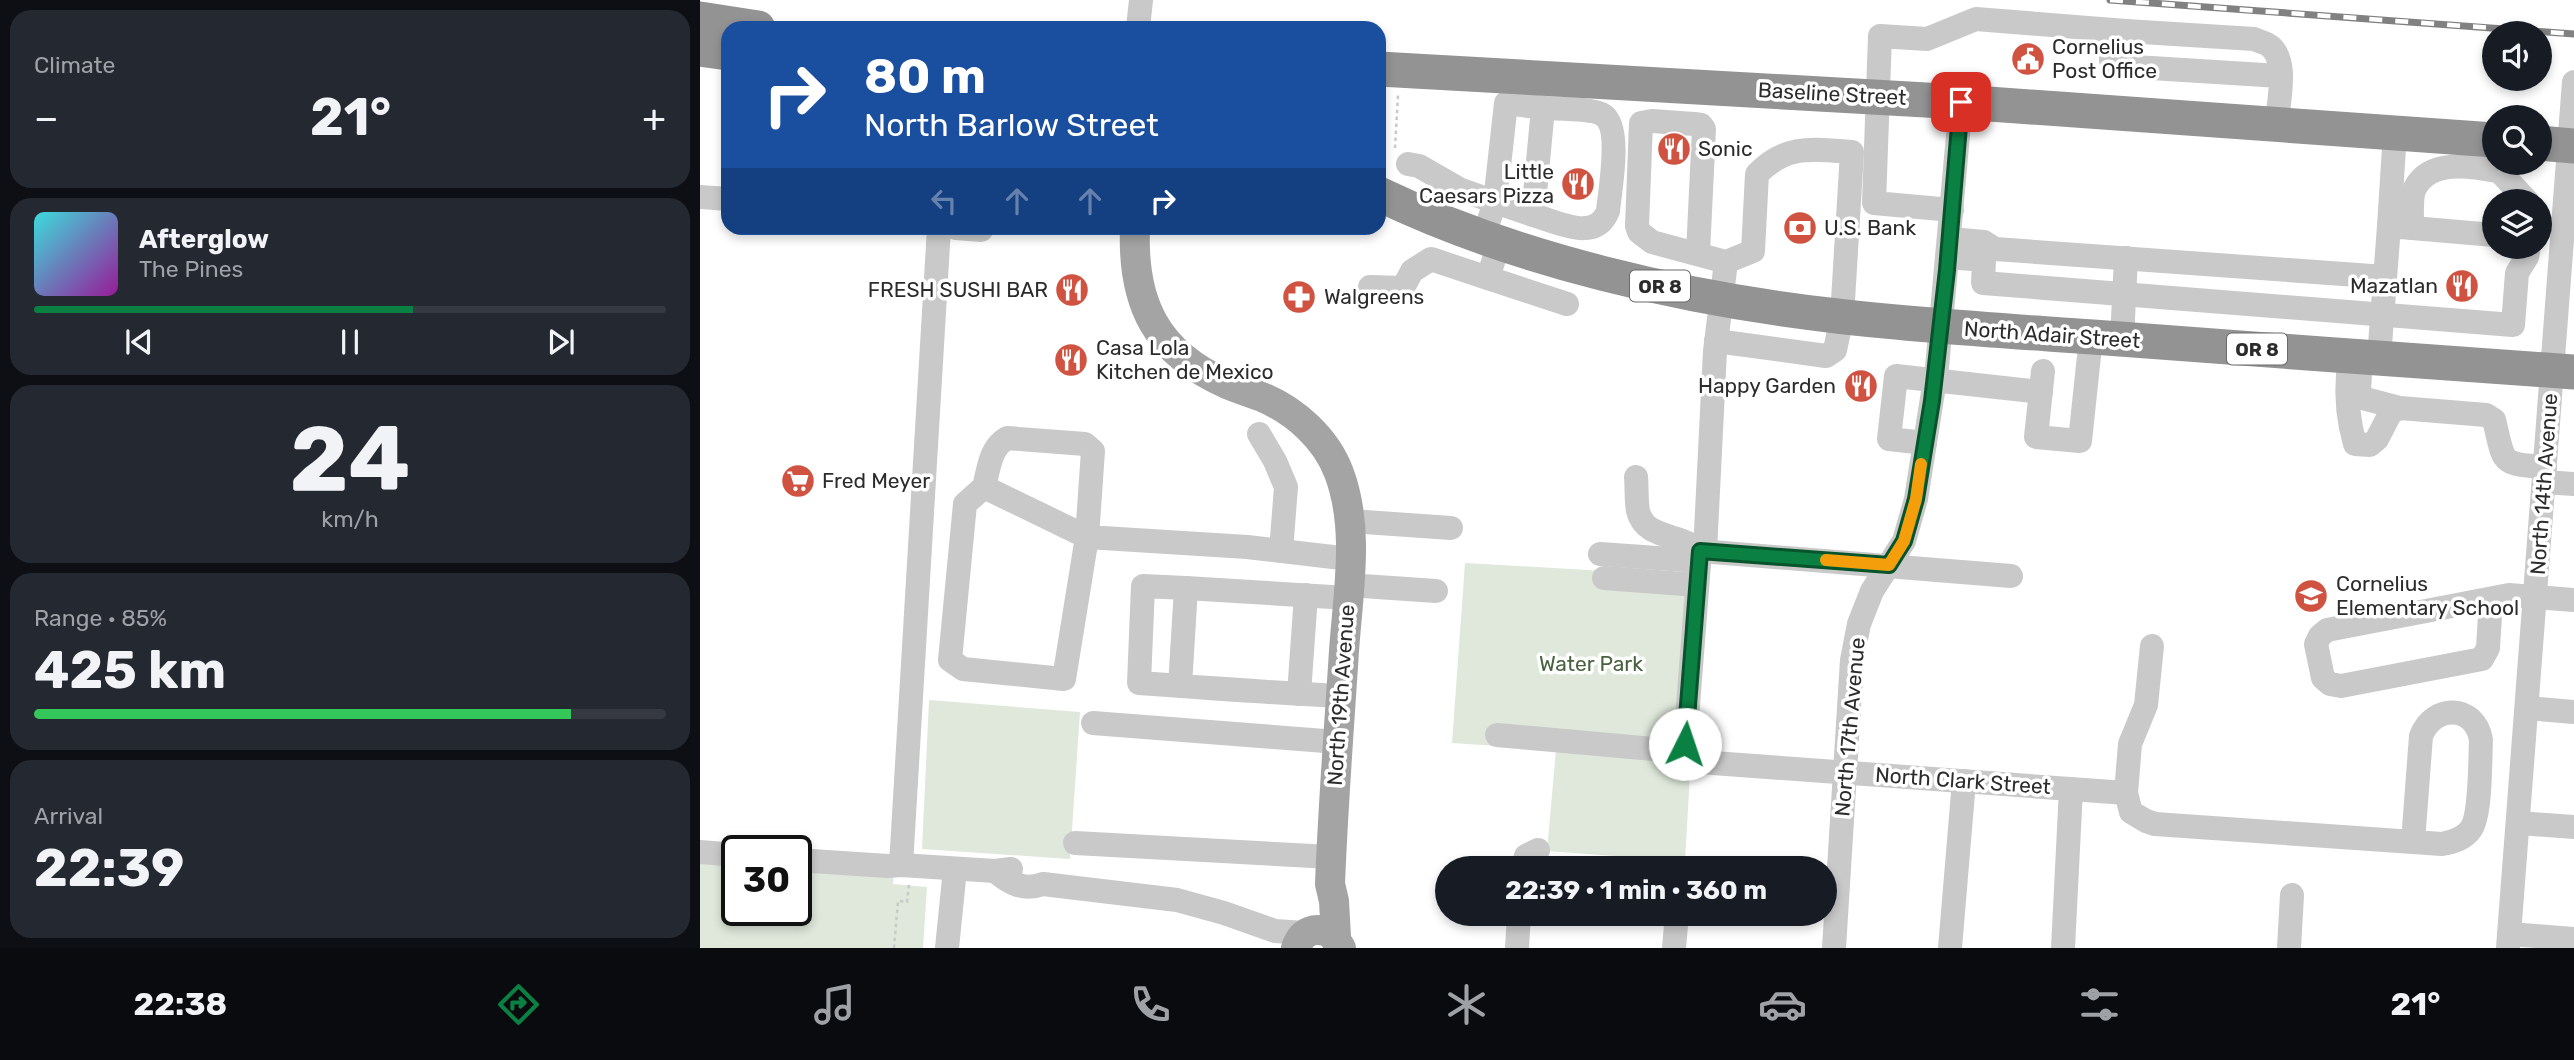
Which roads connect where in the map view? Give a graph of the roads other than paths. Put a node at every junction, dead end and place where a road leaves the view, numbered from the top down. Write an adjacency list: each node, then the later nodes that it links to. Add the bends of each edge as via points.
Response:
1 (1141, 0): 4 (street)
2 (1156, 0): 5 (street)
3 (700, 19): 6 (highway)
4 (1139, 21)
5 (1154, 21)
6 (721, 22)
7 (2126, 31): 11 (street, via 2254,39 2270,46 2281,63); 11 (street, via 2115,38 2111,50 2111,60 2119,66); 15 (street, via 1976,19 1927,39 1881,36)
8 (700, 49): 9 (highway)
9 (721, 52)
10 (1390, 69): 14 (highway, Baseline Street)
11 (2280, 76): 19 (street)
12 (2574, 82): 22 (street, North 14th Avenue)
13 (1644, 83): 14 (highway, Baseline Street); 15 (highway, Baseline Street); 18 (street)
14 (1507, 89): 17 (street); 30 (street)
15 (1876, 97): 16 (highway, Baseline Street); 31 (street, via 1874,203)
16 (1961, 102): 19 (highway, Baseline Street); 31 (street, North 17th Avenue)
17 (1543, 108): 32 (street); 32 (street, via 1600,113 1609,121 1614,134 1608,211 1593,229)
18 (1641, 123): 39 (street, via 1639,232 1652,242); 39 (street, via 1695,124 1704,129)
19 (2277, 123): 20 (highway, Baseline Street)
20 (2395, 132): 21 (highway, Baseline Street); 33 (street)
21 (2482, 139)
22 (2561, 145): 42 (street, North 14th Avenue)
23 (1401, 158): 30 (street)
24 (2419, 184): 25 (street); 26 (street, via 2428,174 2446,167 2491,170); 33 (street)
25 (2494, 189)
26 (2516, 189)
27 (700, 197): 29 (street)
28 (1386, 197): 37 (highway, North Adair Street / OR 8)
29 (721, 198)
30 (1495, 202): 32 (street); 37 (street)
31 (1952, 210): 38 (street, North 17th Avenue)
32 (1534, 215)
33 (2400, 227): 34 (street); 45 (street)
34 (2482, 234)
35 (939, 235): 105 (street)
36 (1135, 235): 67 (main road, North 19th Avenue, via 1139,291 1165,340 1203,372 1264,397 1308,427 1333,460)
37 (1491, 240): 46 (street); 49 (highway, North Adair Street / OR 8)
38 (1949, 248): 40 (street, via 1984,242 1996,249); 48 (street, via 1984,260 1983,283); 54 (street, North 17th Avenue)
39 (1698, 253): 43 (street)
40 (2126, 258): 44 (street); 48 (street)
41 (2521, 259): 52 (street, via 2513,325)
42 (2567, 260): 58 (street, North 14th Avenue)
43 (1727, 262): 49 (street); 53 (street, via 1753,251 1757,174 1766,166 1804,148 1852,152)
44 (2258, 268): 45 (street); 51 (street)
45 (2385, 277): 52 (street)
46 (1488, 278): 47 (street, via 1430,259 1412,271 1403,288); 50 (street)
47 (1370, 287)
48 (2124, 294): 51 (street); 55 (street)
49 (1721, 298): 53 (highway, North Adair Street / OR 8); 56 (street)
50 (1567, 304)
51 (2256, 305): 52 (street)
52 (2382, 315): 57 (street)
53 (1842, 317): 54 (highway, North Adair Street / OR 8); 56 (street, via 1835,350 1826,356)
54 (1940, 327): 55 (highway, North Adair Street / OR 8); 59 (street, North 17th Avenue)
55 (2106, 338): 57 (highway, North Adair Street / OR 8); 59 (street, via 2080,441 2036,437 2042,381)
56 (1716, 341): 71 (street)
57 (2363, 357): 58 (highway, North Adair Street / OR 8); 60 (street, via 2362,398); 60 (street, via 2346,395 2354,444 2370,445 2378,439 2390,412)
58 (2563, 372): 63 (street, North 14th Avenue)
59 (1935, 380): 62 (street, North 17th Avenue); 62 (street, via 1896,376 1889,439)
60 (2400, 408): 63 (street, via 2486,415 2494,420 2500,450 2507,459)
61 (1259, 434): 70 (street, via 1286,487)
62 (1924, 443): 73 (street, North 17th Avenue, via 1904,541)
63 (2545, 474): 65 (street); 81 (street, North 14th Avenue)
64 (1636, 477): 71 (street, via 1638,511 1645,526)
65 (2574, 484)
66 (984, 487): 69 (street); 69 (street, via 993,452 1007,438 1085,444 1093,451); 69 (street, via 965,504 950,660 963,669 1064,679)
67 (1350, 514): 68 (street); 76 (main road, North 19th Avenue)
68 (1451, 528)
69 (1087, 537): 70 (street)
70 (1282, 551): 76 (street)
71 (1702, 551): 72 (street, via 1685,560); 73 (street); 77 (street)
72 (1600, 554)
73 (1889, 565): 74 (street); 94 (street, North 17th Avenue, via 1859,624 1852,660)
74 (2011, 576)
75 (1604, 578): 77 (street)
76 (1349, 581): 79 (street); 80 (street); 87 (main road, North 19th Avenue)
77 (1697, 585): 93 (street, via 1685,744)
78 (1186, 588): 80 (street); 85 (street); 85 (street, via 1143,586 1139,683)
79 (1436, 591)
80 (1306, 595): 86 (street)
81 (2536, 597): 82 (street); 83 (street); 88 (street, North 14th Avenue)
82 (2574, 598)
83 (2491, 599): 83 (street, via 2328,630 2316,644 2323,678 2341,685 2482,659 2488,648)
84 (2152, 646): 97 (street, via 2146,705 2130,744)
85 (1180, 686): 86 (street)
86 (1299, 694): 87 (street)
87 (1341, 696): 92 (main road, North 19th Avenue)
88 (2528, 708): 89 (street); 98 (street, North 14th Avenue)
89 (2574, 712)
90 (1093, 723): 92 (street)
91 (1497, 735): 93 (street, North Clark Street)
92 (1338, 742): 107 (main road, North 19th Avenue)
93 (1688, 755): 94 (street, North Clark Street, via 1699,762)
94 (1845, 772): 95 (street, North Clark Street); 117 (street, North 17th Avenue)
95 (1964, 781): 96 (street, North Clark Street); 118 (street)
96 (2071, 789): 97 (street, North Clark Street); 119 (street)
97 (2126, 793): 100 (street, via 2131,812 2155,824)
98 (2519, 823): 99 (street); 113 (street, North 14th Avenue)
99 (2574, 827)
100 (2413, 842): 100 (street, via 2450,842 2466,835 2475,822 2481,740 2464,715 2441,713 2424,727)
101 (1075, 843): 107 (street)
102 (700, 852): 103 (street)
103 (721, 854)
104 (812, 861): 105 (street)
105 (906, 865): 106 (street)
106 (954, 869): 112 (street, via 1011,869 1031,874 1043,884 1177,900); 114 (street)
107 (1331, 870): 112 (main road, North 19th Avenue, via 1334,901)
108 (2292, 895): 120 (street)
109 (1518, 926): 115 (street)
110 (1676, 926): 116 (street)
111 (2574, 939): 113 (street)
112 (1316, 941)
113 (2509, 941)
114 (947, 948)
115 (1517, 948)
116 (1674, 948)
117 (1834, 948)
118 (1950, 948)
119 (2063, 948)
120 (2289, 948)

